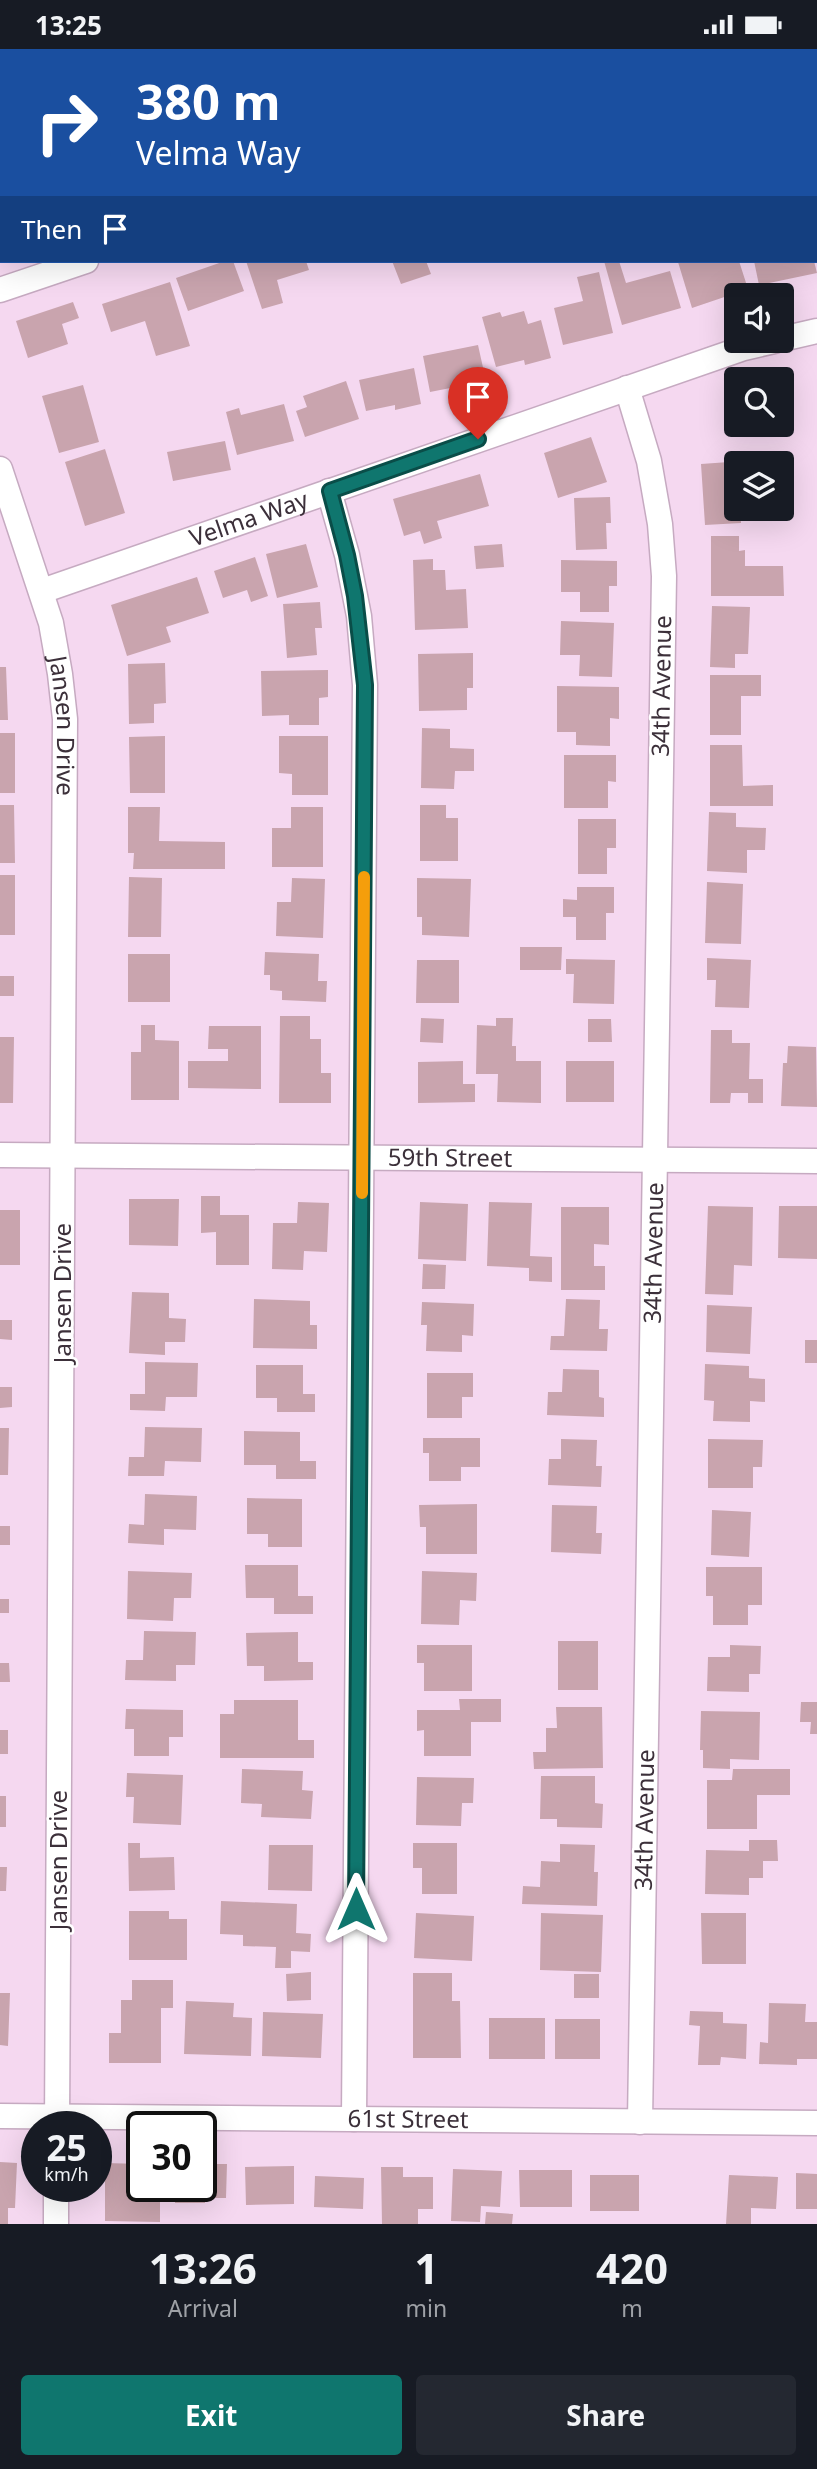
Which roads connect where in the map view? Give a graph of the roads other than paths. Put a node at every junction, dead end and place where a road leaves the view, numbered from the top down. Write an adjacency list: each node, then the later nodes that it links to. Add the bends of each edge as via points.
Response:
1 (80, 263): 2 (street)
2 (0, 290)
3 (817, 331): 4 (street)
4 (794, 336)
5 (730, 353): 6 (street, Velma Way)
6 (628, 388): 8 (street, Velma Way); 13 (street, 34th Avenue, via 649,461 664,576)
7 (0, 469): 9 (street, Jansen Drive)
8 (330, 491): 9 (street, Velma Way); 12 (street, via 359,616 365,685)
9 (41, 591): 11 (street, Jansen Drive, via 51,622 65,719)
10 (0, 1155): 11 (street, 59th Street)
11 (64, 1156): 12 (street, 59th Street); 15 (street, Jansen Drive)
12 (362, 1158): 13 (street, 59th Street); 18 (street)
13 (655, 1160): 14 (street, 59th Street); 20 (street, 34th Avenue)
14 (817, 1161)
15 (57, 2111)
16 (0, 2116): 17 (street, 61st Street)
17 (21, 2118)
18 (354, 2119): 19 (street, 61st Street); 20 (street, 61st Street)
19 (112, 2121)
20 (640, 2122): 21 (street, 61st Street)
21 (817, 2123)
22 (56, 2202): 23 (street)
23 (56, 2224)

